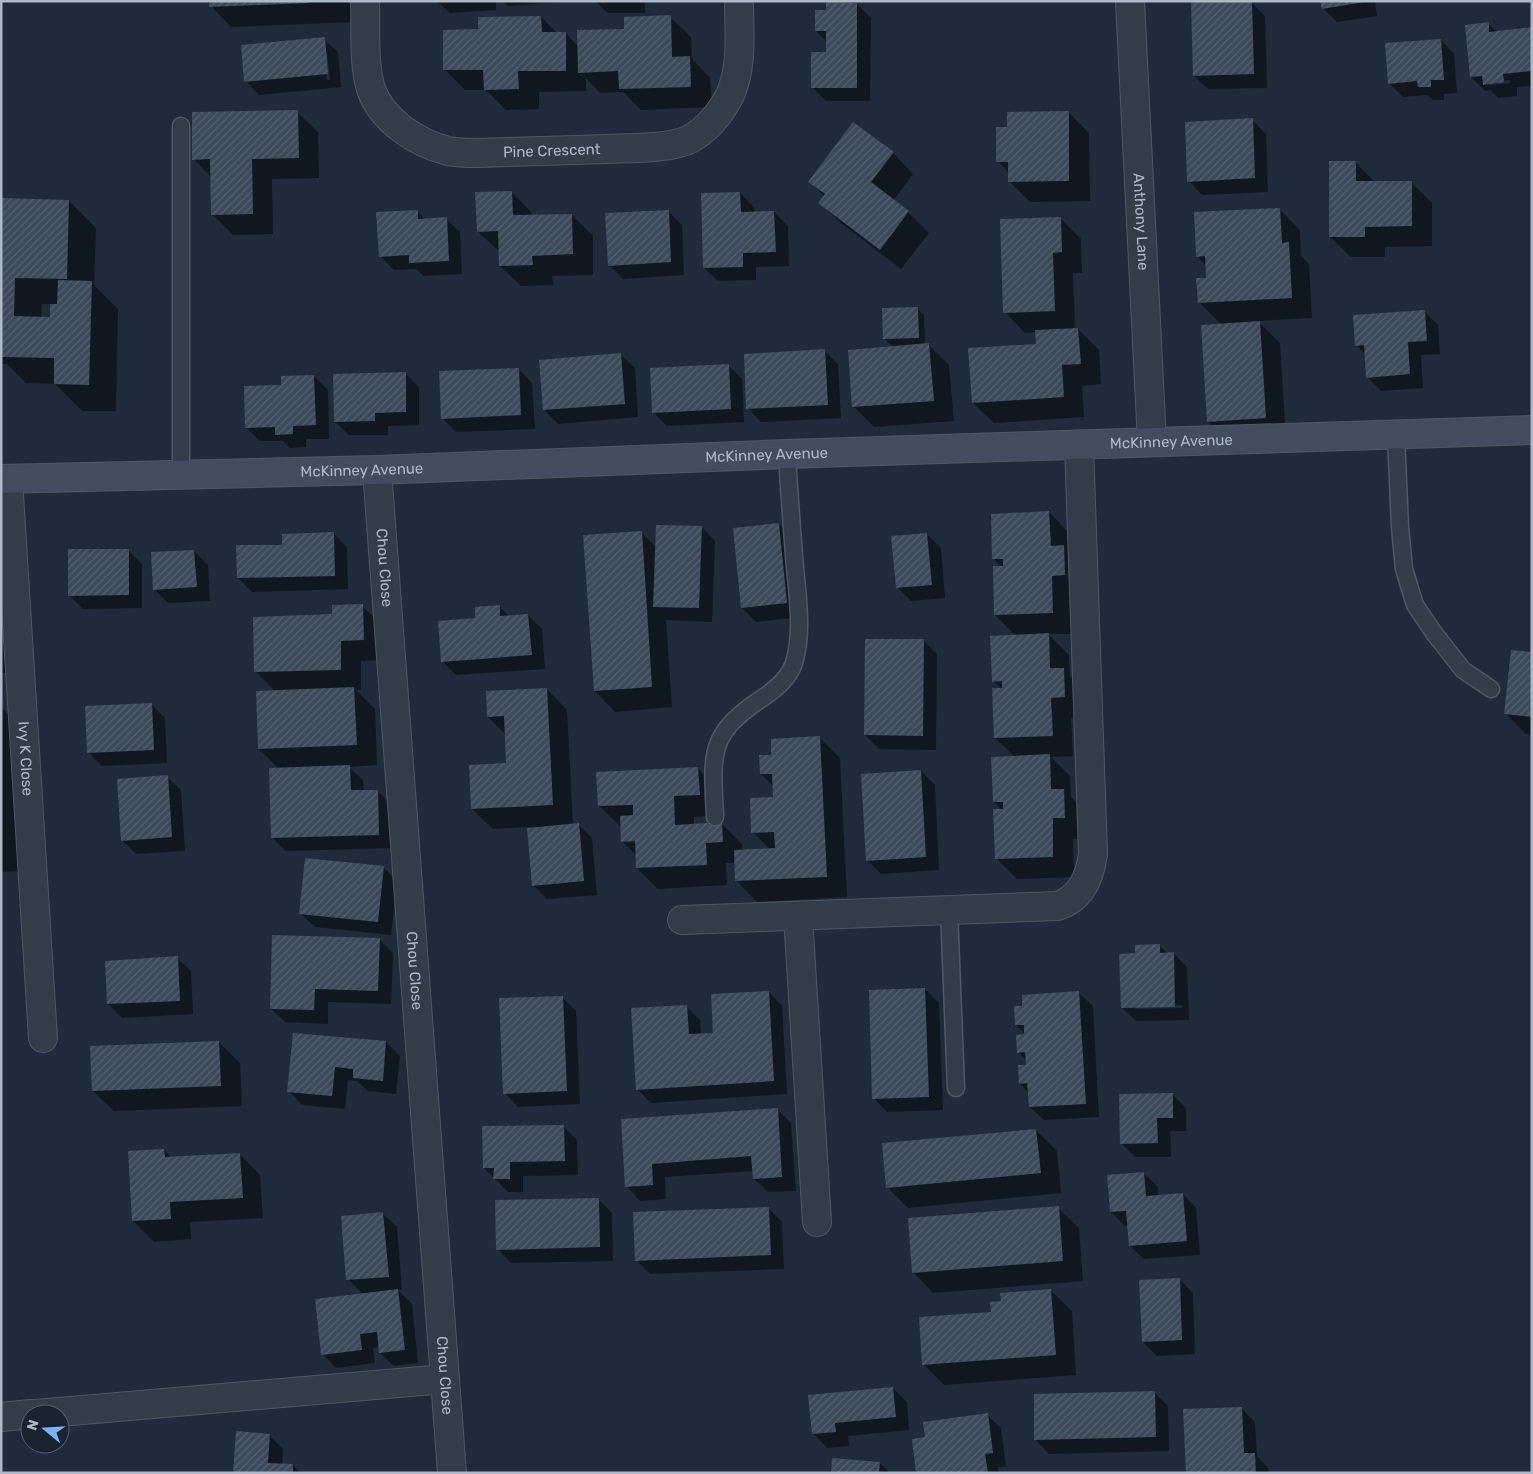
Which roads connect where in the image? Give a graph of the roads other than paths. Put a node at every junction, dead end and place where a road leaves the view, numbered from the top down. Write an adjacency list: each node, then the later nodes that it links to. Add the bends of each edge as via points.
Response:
1 (365, 1): 2 (street, Pine Crescent, via 367,66 377,102 407,133 428,145 450,152 478,153 656,147 688,140 719,113 730,94 739,51)
2 (739, 1)
3 (1130, 1): 7 (street, Anthony Lane)
4 (181, 126): 11 (lane)
5 (1532, 430): 6 (street, McKinney Avenue)
6 (1396, 435): 7 (street, McKinney Avenue); 13 (lane, via 1404,569 1415,605 1463,670)
7 (1152, 442): 8 (street, McKinney Avenue)
8 (1078, 445): 9 (street, McKinney Avenue); 15 (street, via 1091,866 1083,887 1072,900 1057,906)
9 (787, 454): 10 (street, McKinney Avenue); 14 (lane, via 799,622 797,652 794,664 774,691 734,719 725,730 714,757)
10 (377, 470): 11 (street, McKinney Avenue); 21 (street, Chou Close)
11 (181, 474): 12 (street, McKinney Avenue)
12 (5, 479): 18 (street, Ivy K Close)
13 (1492, 689)
14 (715, 817)
15 (950, 910): 16 (street); 19 (lane)
16 (798, 916): 17 (street); 20 (street)
17 (682, 920)
18 (43, 1038)
19 (956, 1088)
20 (817, 1222)
21 (446, 1379): 22 (street); 25 (street, Chou Close)
22 (70, 1411)
23 (20, 1415): 24 (street)
24 (1, 1417)
25 (452, 1473)

